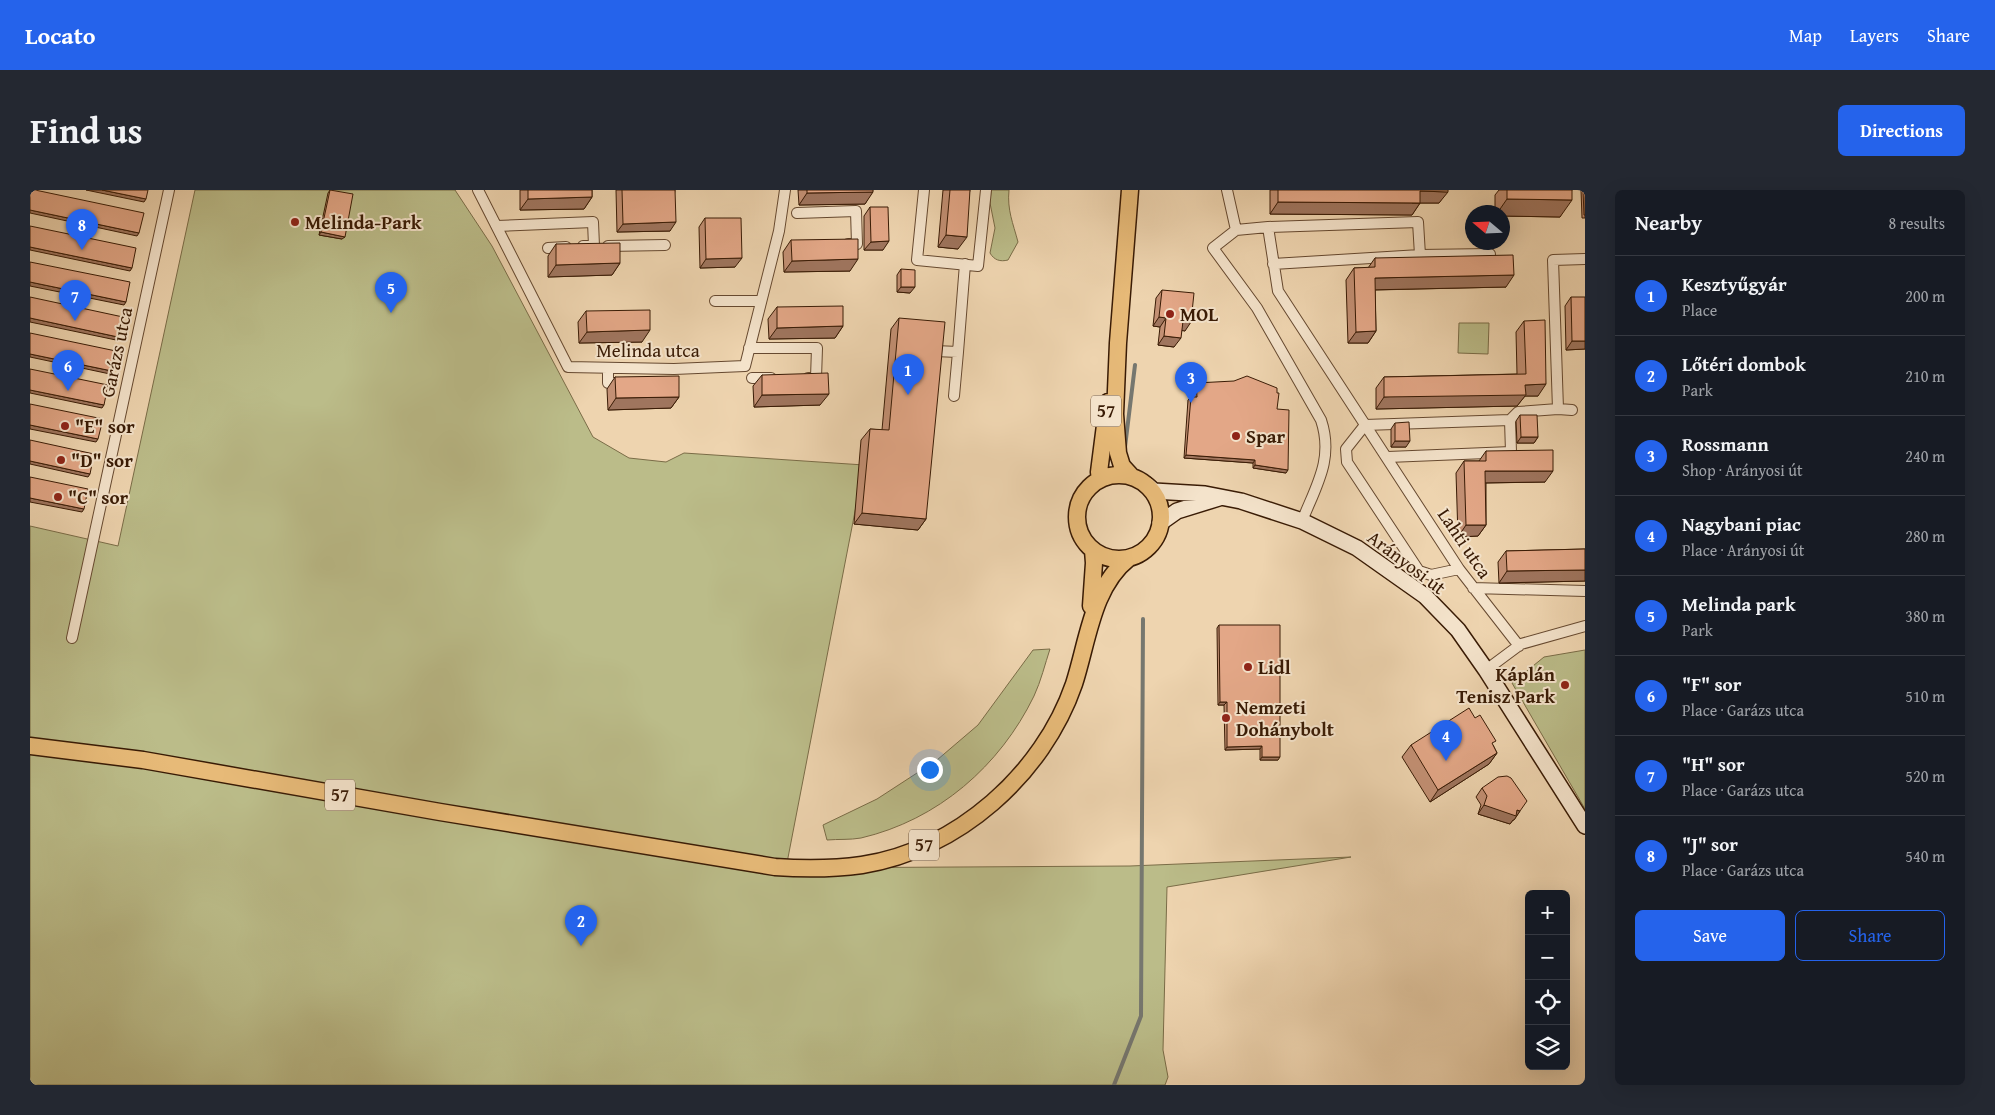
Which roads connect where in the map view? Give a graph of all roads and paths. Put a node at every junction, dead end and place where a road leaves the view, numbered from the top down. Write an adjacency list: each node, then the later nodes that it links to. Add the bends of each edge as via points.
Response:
1 (169, 190): 55 (street, Garázs utca)
2 (478, 190): 9 (street, Melinda utca)
3 (785, 190): 12 (street, Melinda utca)
4 (924, 190): 21 (street, via 917,260)
5 (986, 190): 21 (street, via 978,266)
6 (1130, 190): 25 (main road, 57)
7 (1227, 190): 11 (street)
8 (797, 213): 13 (street, via 856,212 857,244)
9 (497, 226): 15 (street, via 593,222); 29 (street, Melinda utca, via 568,367)
10 (1268, 227): 11 (street); 19 (street, via 1418,222); 22 (street, Lahti utca)
11 (1236, 230): 46 (street, via 1213,248 1257,308 1326,433 1326,460)
12 (779, 231): 16 (street); 24 (street, Melinda utca)
13 (836, 244)
14 (665, 245): 15 (street)
15 (594, 246): 17 (street)
16 (782, 246)
17 (548, 248)
18 (1490, 254): 19 (street)
19 (1420, 255): 22 (street)
20 (1585, 259): 37 (street, via 1553,260)
21 (964, 264): 28 (street)
22 (1273, 264): 40 (street, Lahti utca, via 1278,291)
23 (715, 301): 24 (street)
24 (760, 301): 26 (street, Melinda utca)
25 (1118, 343): 42 (main road, 57, via 1115,414 1118,453 1122,466); 43 (main road, 57, via 1103,432)
26 (749, 348): 30 (street, Melinda utca, via 745,366); 33 (street, via 817,348 816,378)
27 (935, 351): 28 (street)
28 (958, 352): 36 (street)
29 (608, 368): 30 (street, Melinda utca); 35 (street, via 608,383)
30 (674, 369): 34 (street)
31 (752, 378): 32 (street)
32 (780, 378)
33 (799, 378)
34 (668, 382)
35 (638, 383)
36 (954, 396)
37 (1558, 409): 38 (street); 39 (street, via 1518,412)
38 (1572, 410)
39 (1510, 420): 40 (street); 41 (street, via 1515,452)
40 (1364, 425): 41 (street, Lahti utca); 50 (street, via 1346,449 1347,462 1352,470 1419,571 1431,575)
41 (1388, 457): 50 (street, Lahti utca)
42 (1132, 477): 43 (main road, via 1116,475); 44 (main road, 57)
43 (1100, 479): 48 (main road, via 1081,499 1077,518 1081,536)
44 (1146, 485): 45 (main road, Arányosi út, via 1154,491); 47 (main road, 57, via 1159,506)
45 (1220, 497): 46 (main road, Arányosi út, via 1260,505); 47 (main road, via 1177,511)
46 (1302, 521): 57 (main road, Arányosi út, via 1357,548 1425,596 1458,630)
47 (1160, 523): 49 (main road, 57, via 1148,548)
48 (1093, 550): 49 (main road, via 1110,558); 54 (main road, 57, via 1094,584)
49 (1129, 558): 54 (main road, 57, via 1110,578)
50 (1459, 569): 51 (street, Lahti utca)
51 (1474, 588): 52 (street); 56 (street, Lahti utca)
52 (1585, 591)
53 (1585, 626): 56 (street)
54 (1088, 633): 58 (main road, 57, via 1074,684 1054,728 1029,765 1001,794 975,816 928,843 864,864 842,867 775,867 143,760)
55 (72, 638)
56 (1519, 646): 57 (street)
57 (1486, 670): 59 (main road, Arányosi út)
58 (30, 746)
59 (1585, 826)

